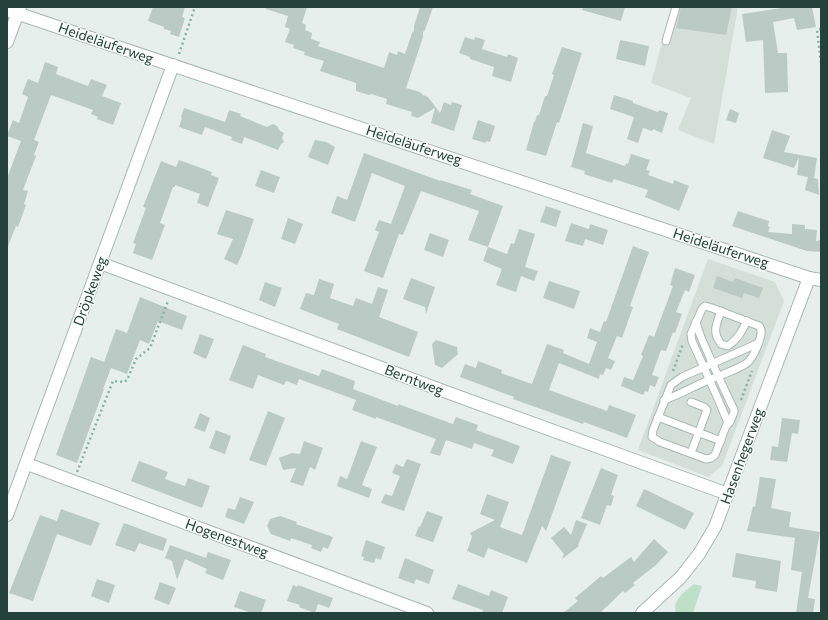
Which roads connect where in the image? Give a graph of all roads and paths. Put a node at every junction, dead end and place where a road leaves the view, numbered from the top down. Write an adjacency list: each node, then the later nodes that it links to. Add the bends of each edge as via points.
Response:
1 (195, 7): 7 (path)
2 (676, 7): 5 (lane)
3 (15, 10): 6 (street); 9 (street, Heideläuferweg)
4 (821, 28): 8 (path, via 817,30)
5 (666, 41)
6 (7, 42)
7 (179, 54)
8 (821, 63)
9 (173, 65): 10 (street, Dröpkeweg); 11 (street, Heideläuferweg)
10 (100, 263): 29 (street, Dröpkeweg); 31 (street, Berntweg)
11 (809, 278): 12 (street, Heideläuferweg); 31 (street, Hasenhegerweg)
12 (821, 280)
13 (170, 296): 30 (path, via 150,348 136,359 127,380 112,381)
14 (721, 311): 15 (lane); 15 (lane, via 715,326 716,337 721,344 728,346 734,342); 16 (lane, via 705,306)
15 (747, 320): 17 (lane, via 760,328)
16 (696, 322): 18 (lane); 19 (lane, via 691,338)
17 (758, 343): 18 (lane); 20 (lane, via 753,357 748,362)
18 (712, 363): 19 (lane); 20 (lane)
19 (704, 367): 21 (lane); 22 (lane, via 671,385)
20 (718, 376): 21 (lane); 25 (lane, via 734,410)
21 (709, 380): 22 (lane); 25 (lane)
22 (664, 400): 24 (lane)
23 (691, 402): 26 (lane, via 707,410)
24 (659, 414): 26 (lane); 28 (lane, via 652,434 654,439)
25 (728, 423): 27 (lane)
26 (699, 432): 27 (lane); 28 (lane)
27 (720, 440): 28 (lane, via 711,458 706,459)
28 (691, 453)
29 (26, 464): 32 (street, Dröpkeweg); 34 (street, Hogenestweg)
30 (76, 474)
31 (728, 494): 33 (street, Hasenhegerweg, via 715,527 699,554)
32 (7, 516)
33 (655, 609): 35 (street, Hasenhegerweg)
34 (426, 613)
35 (642, 613)

